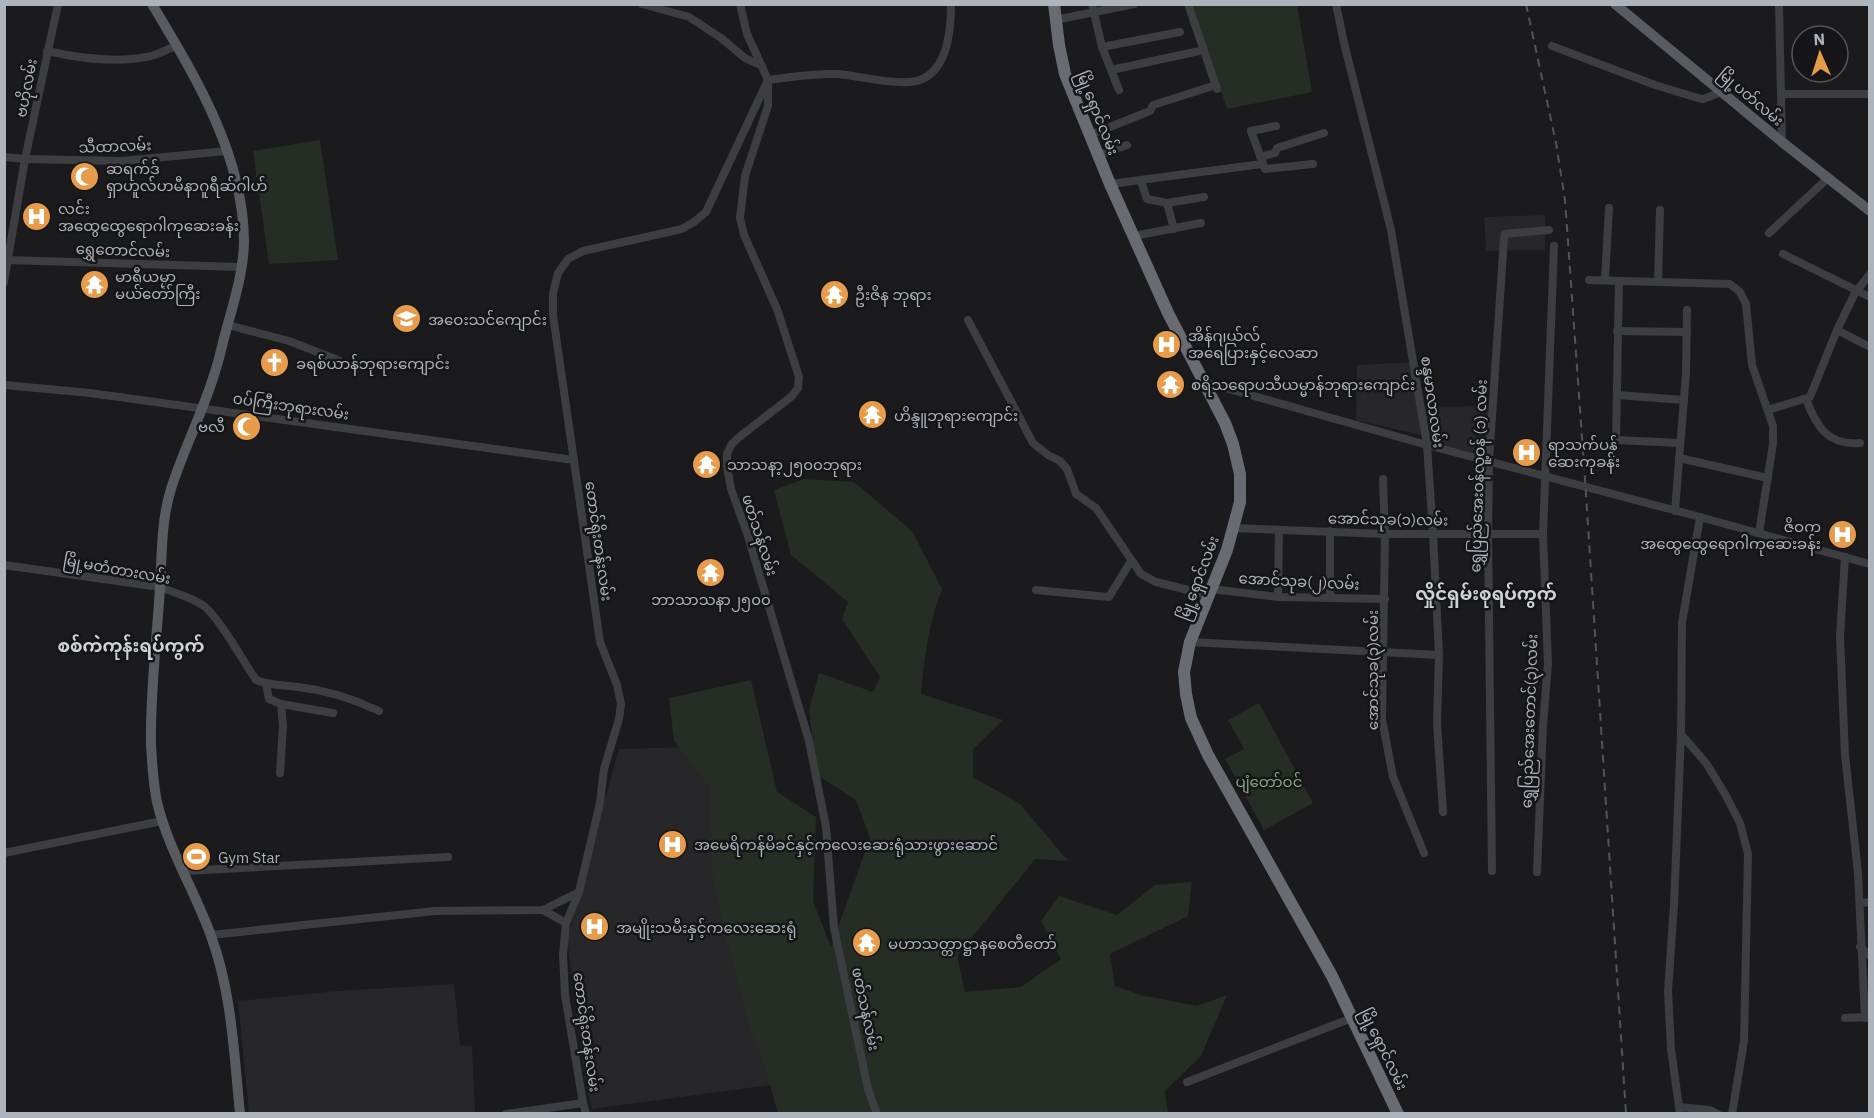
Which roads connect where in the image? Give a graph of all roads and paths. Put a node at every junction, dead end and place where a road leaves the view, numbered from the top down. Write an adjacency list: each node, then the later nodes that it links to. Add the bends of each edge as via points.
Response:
1 (58, 4): 19 (street, ဗဟိုလမ်း)
2 (152, 4): 15 (main road)
3 (642, 4): 20 (street, via 689,17)
4 (740, 4): 20 (street, ဖတ်သန်လမ်း, via 747,34)
5 (951, 4): 22 (street, via 947,48 929,75 914,82 821,74)
6 (1054, 4): 13 (highway, မြို့ရှောင်လမ်း)
7 (1134, 4): 12 (street)
8 (1188, 4): 18 (street)
9 (1336, 4): 80 (street, စန္ဒမာလာလမ်း, via 1391,230)
10 (1615, 4): 24 (main road, မြို့ပတ်လမ်း)
11 (1779, 4): 25 (street)
12 (1093, 8): 13 (street); 17 (street)
13 (1055, 20): 29 (highway, မြို့ရှောင်လမ်း, via 1065,74)
14 (1180, 32): 17 (street)
15 (176, 45): 19 (street, via 147,57 120,59); 32 (main road)
16 (1552, 46): 24 (street, via 1698,98)
17 (1102, 47): 21 (street)
18 (1204, 50): 21 (street); 29 (street, via 1216,87 1153,105 1150,111)
19 (47, 51): 35 (street, ဗဟိုလမ်း)
20 (762, 66): 22 (street, ဖတ်သန်လမ်း)
21 (1111, 70): 23 (street)
22 (768, 80): 82 (street, တောင်ရိုးတန်းလမ်း, via 706,212 682,229 583,251 568,259 558,273 553,315); 141 (street, ဖတ်သန်လမ်း, via 768,106 745,176 740,218 744,236 777,309 799,377 798,388 731,445 727,466 810,741 826,827 834,928)
23 (1119, 90)
24 (1722, 92): 30 (main road, မြို့ပတ်လမ်း)
25 (1781, 94): 26 (street); 30 (street)
26 (1869, 94)
27 (1276, 126): 36 (street, via 1251,131)
28 (1324, 133): 36 (street, via 1277,148)
29 (1090, 135): 33 (highway, မြို့ရှောင်လမ်း)
30 (1782, 142): 38 (main road, မြို့ပတ်လမ်း)
31 (1127, 145): 33 (street)
32 (227, 151): 35 (street, သီထာလမ်း, via 122,162); 54 (main road, via 239,187 244,242)
33 (1099, 155): 40 (highway, မြို့ရှောင်လမ်း)
34 (4, 157): 35 (street, သီထာလမ်း)
35 (25, 159): 53 (street, ဗဟိုလမ်း)
36 (1261, 160): 37 (street, via 1266,170); 39 (street)
37 (1313, 164)
38 (1828, 178): 45 (main road, မြို့ပတ်လမ်း); 49 (street)
39 (1141, 181): 40 (street); 42 (street, via 1147,199)
40 (1110, 184): 50 (highway, မြို့ရှောင်လမ်း)
41 (1204, 197): 42 (street)
42 (1167, 203): 47 (street)
43 (1609, 208): 57 (street)
44 (1660, 210): 59 (street)
45 (1869, 211)
46 (1201, 223): 47 (street)
47 (1174, 229): 50 (street)
48 (1549, 230): 83 (street, ရွှေပြည်အေးဝန်လူ့ဝန် (၁) လမ်း, via 1505,234)
49 (1769, 233)
50 (1134, 236): 71 (highway, မြို့ရှောင်လမ်း)
51 (1554, 246): 84 (street, ရွှေပြည်အေးတောင်(၃)လမ်း)
52 (1783, 254): 61 (street)
53 (6, 260): 54 (street, ရွှေတောင်လမ်း); 60 (street, ဗဟိုလမ်း)
54 (241, 267): 65 (main road)
55 (1869, 274): 61 (street)
56 (1589, 280): 57 (street)
57 (1605, 280): 58 (street)
58 (1619, 281): 59 (street); 67 (street)
59 (1658, 281): 77 (street, via 1730,284 1740,292 1746,304 1752,365)
60 (4, 282)
61 (1857, 290): 62 (street); 66 (street)
62 (1869, 297)
63 (1687, 310): 68 (street)
64 (968, 320): 98 (street, အောင်သုခ(၂)လမ်း, via 1033,443 1067,469 1076,494 1096,508)
65 (228, 325): 70 (street, via 289,341); 76 (main road)
66 (1837, 330): 69 (street); 74 (street, via 1814,391)
67 (1617, 331): 68 (street); 73 (street)
68 (1687, 332): 75 (street)
69 (1868, 346)
70 (338, 360)
71 (1204, 382): 80 (street); 89 (highway, မြို့ရှောင်လမ်း, via 1225,423 1240,474 1240,501)
72 (4, 385): 76 (street, ဝပ်ကြီးဘုရားလမ်း)
73 (1617, 395): 75 (street); 78 (street, via 1617,440)
74 (1806, 399): 77 (street); 79 (street, via 1826,435 1850,444)
75 (1684, 400): 78 (street)
76 (203, 408): 82 (street, ဝပ်ကြီးဘုရားလမ်း); 101 (main road, via 171,490 163,527)
77 (1768, 410): 85 (street, via 1773,444)
78 (1680, 442): 81 (street)
79 (1860, 443)
80 (1426, 445): 83 (street); 92 (street, စန္ဒမာလာလမ်း)
81 (1679, 458): 85 (street); 87 (street)
82 (574, 459): 124 (street, တောင်ရိုးတန်းလမ်း, via 600,642 621,704)
83 (1489, 461): 84 (street); 95 (street, ရွှေပြည်အေးဝန်လူ့ဝန် (၁) လမ်း)
84 (1545, 476): 87 (street); 96 (street, ရွှေပြည်အေးတောင်(၃)လမ်း)
85 (1768, 478): 93 (street)
86 (1383, 479): 94 (street, အောင်သုခ(၃)လမ်း)
87 (1675, 511): 88 (street)
88 (1700, 517): 93 (street); 114 (street, via 1682,623)
89 (1233, 528): 90 (street, အောင်သုခ(၁)လမ်း); 103 (highway, မြို့ရှောင်လမ်း)
90 (1280, 530): 91 (street, အောင်သုခ(၁)လမ်း); 104 (street)
91 (1330, 531): 94 (street, အောင်သုခ(၁)လမ်း); 105 (street)
92 (1433, 533): 94 (street, အောင်သုခ(၁)လမ်း); 95 (street, အောင်သုခ(၁)လမ်း); 109 (street, စန္ဒမာလာလမ်း)
93 (1759, 533): 97 (street)
94 (1385, 534): 106 (street, အောင်သုခ(၃)လမ်း)
95 (1488, 534): 96 (street, အောင်သုခ(၁)လမ်း); 122 (street, ရွှေပြည်အေးဝန်လူ့ဝန် (၁) လမ်း)
96 (1543, 534): 123 (street, ရွှေပြည်အေးတောင်(၃)လမ်း, via 1548,664)
97 (1845, 557): 99 (street); 126 (street, via 1840,636 1845,754)
98 (1131, 561): 102 (street, via 1109,597); 103 (street, အောင်သုခ(၂)လမ်း, via 1141,574 1156,582)
99 (1869, 564)
100 (4, 566): 101 (street, မြို့မတံတားလမ်း)
101 (160, 587): 110 (street, မြို့မတံတားလမ်း, via 206,608 256,680); 117 (main road, via 151,742 152,772)
102 (1036, 590)
103 (1210, 592): 104 (street, အောင်သုခ(၂)လမ်း); 107 (highway, မြို့ရှောင်လမ်း)
104 (1278, 597): 105 (street, အောင်သုခ(၂)လမ်း)
105 (1330, 597): 106 (street, အောင်သုခ(၂)လမ်း)
106 (1385, 599): 108 (street, အောင်သုခ(၃)လမ်း)
107 (1190, 642): 108 (street); 132 (highway, မြို့ရှောင်လမ်း, via 1184,682 1191,718)
108 (1384, 652): 109 (street); 119 (street, အောင်သုခ(၃)လမ်း, via 1382,719 1393,777)
109 (1439, 655): 116 (street, စန္ဒမာလာလမ်း, via 1437,723)
110 (266, 684): 111 (street, via 269,699); 112 (street, via 316,690)
111 (281, 704): 113 (street); 115 (street)
112 (379, 711)
113 (333, 713)
114 (1681, 734): 137 (street, via 1668,991); 144 (street, via 1725,794 1740,823 1748,854 1744,1041)
115 (280, 773)
116 (1443, 812)
117 (162, 820): 118 (street); 121 (main road)
118 (4, 853)
119 (1424, 853)
120 (448, 857): 121 (street)
121 (184, 871): 129 (main road)
122 (1492, 872)
123 (1538, 872)
124 (579, 892): 127 (street); 128 (street, တောင်ရိုးတန်းလမ်း)
125 (1869, 902): 126 (street)
126 (1860, 903): 130 (street)
127 (543, 910): 128 (street); 129 (street, via 435,911)
128 (566, 923): 136 (street, တောင်ရိုးတန်းလမ်း, via 565,994)
129 (211, 936): 138 (main road, via 236,1054)
130 (1860, 947): 131 (street); 134 (street)
131 (1869, 956)
132 (1352, 1018): 135 (street); 142 (highway, မြို့ရှောင်လမ်း)
133 (1845, 1018): 134 (street)
134 (1867, 1018)
135 (1187, 1082)
136 (583, 1104): 139 (street); 140 (street, တောင်ရိုးတန်းလမ်း)
137 (1679, 1110): 143 (street)
138 (240, 1113)
139 (506, 1113)
140 (586, 1113)
141 (876, 1113)
142 (1398, 1113)
143 (1718, 1113)
144 (1732, 1113)

